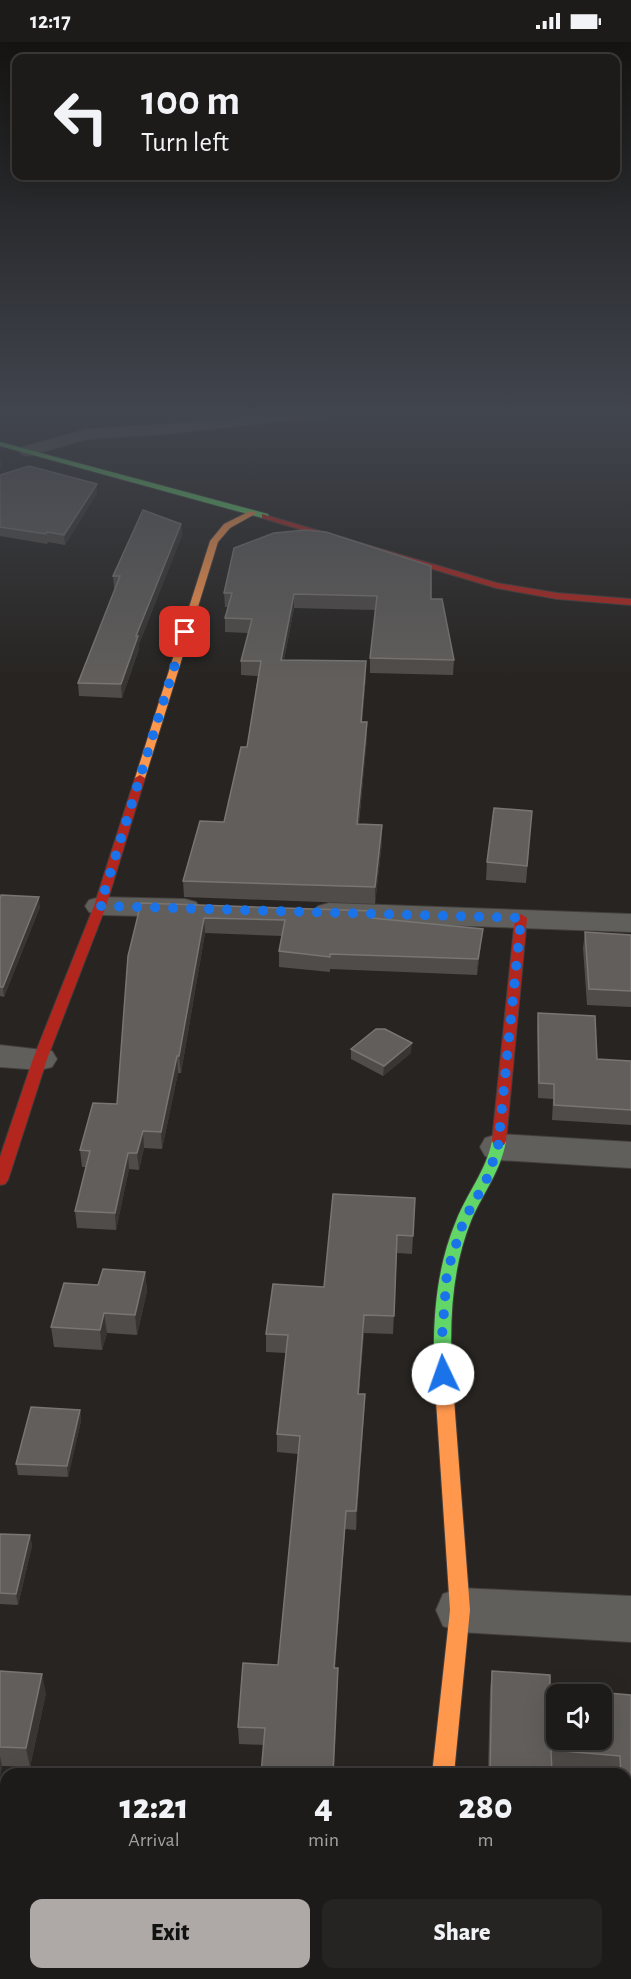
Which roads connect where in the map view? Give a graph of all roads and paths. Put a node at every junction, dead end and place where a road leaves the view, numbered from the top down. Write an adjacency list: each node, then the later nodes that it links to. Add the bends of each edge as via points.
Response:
1 (214, 502): 2 (street)
2 (253, 513): 3 (street, via 496,585 557,596); 4 (street, via 227,526 214,541)
3 (631, 602)
4 (100, 906): 5 (street); 10 (street)
5 (217, 909)
6 (299, 912): 7 (street)
7 (521, 918): 8 (street); 11 (street)
8 (631, 923)
9 (0, 1056): 10 (street)
10 (40, 1059): 13 (street)
11 (498, 1147): 12 (street); 14 (street, via 486,1181 464,1220 447,1272 441,1350)
12 (631, 1155)
13 (0, 1180)
14 (460, 1610): 15 (street); 16 (street)
15 (631, 1619)
16 (444, 1768)

